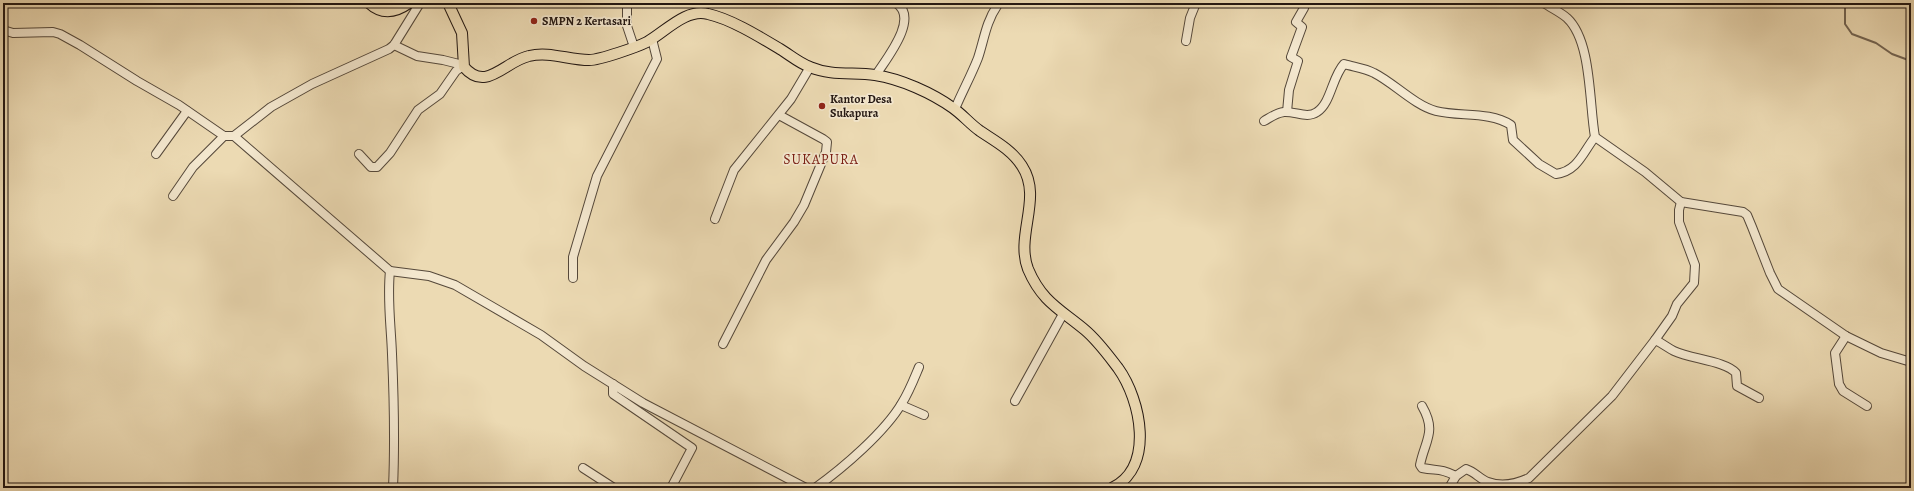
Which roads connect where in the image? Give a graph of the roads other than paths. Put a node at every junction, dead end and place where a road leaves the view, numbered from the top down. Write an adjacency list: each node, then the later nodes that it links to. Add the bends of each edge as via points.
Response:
1 (369, 3): 2 (main road, via 381,11 388,12)
2 (409, 3)
3 (420, 3): 14 (street)
4 (448, 3): 16 (main road, via 462,33)
5 (627, 3): 15 (street, via 627,26)
6 (896, 3): 18 (street, via 905,13 906,22)
7 (1196, 3): 13 (street)
8 (1301, 3): 21 (street, via 1304,8 1296,22 1302,27 1291,57 1298,61 1289,90)
9 (1544, 3): 26 (street, via 1567,18 1578,32 1584,54)
10 (997, 6): 19 (street, via 987,24 977,60)
11 (3, 30): 20 (street, via 13,33 60,34)
12 (652, 39): 15 (main road); 17 (main road, via 690,14 704,12 735,24); 33 (street, via 657,58 597,176 573,257)
13 (1186, 40)
14 (394, 45): 16 (street, via 418,56); 25 (street, via 312,84 271,107)
15 (634, 47): 16 (main road, via 589,60 546,55 529,56 510,63 487,78 473,76)
16 (463, 66): 28 (street, via 456,71 440,94 418,110 390,153 377,167 371,167)
17 (810, 67): 18 (main road, via 834,73); 22 (street)
18 (876, 75): 19 (main road, via 907,85)
19 (955, 109): 34 (main road, via 980,131 997,141 1023,168 1031,202 1024,240 1028,267 1046,299)
20 (187, 111): 24 (street); 27 (street)
21 (1287, 112): 23 (street, via 1272,115); 26 (street, via 1312,115 1318,112 1338,70 1344,64 1374,73 1433,110 1506,121 1511,125 1513,140 1539,164 1556,174 1570,170 1583,157)
22 (779, 115): 31 (street, via 734,170); 37 (street, via 823,138 827,142 827,148 804,205 766,260)
23 (1264, 121)
24 (224, 136): 25 (street); 29 (street, via 193,167)
25 (234, 136): 32 (street)
26 (1595, 137): 30 (street, via 1645,172)
27 (156, 154)
28 (359, 154)
29 (172, 196)
30 (1681, 202): 35 (street, via 1729,209 1747,215 1778,288); 36 (street, via 1679,222 1692,254 1696,273 1694,283 1677,304)
31 (715, 219)
32 (390, 271): 40 (street, via 429,276 455,285 541,335); 49 (street, via 389,321 395,441)
33 (573, 278)
34 (1063, 314): 42 (street); 54 (main road, via 1086,330 1104,351 1121,373 1134,398 1139,429 1137,462 1128,478)
35 (1846, 336): 38 (street); 45 (street, via 1835,353 1839,384 1843,391)
36 (1655, 340): 41 (street, via 1674,351 1705,362 1730,367 1736,373 1737,386); 48 (street, via 1612,396 1529,478 1518,483 1500,484 1488,482 1466,469)
37 (723, 344)
38 (1911, 362)
39 (919, 367): 43 (street)
40 (613, 384): 51 (street, via 613,394 692,448); 52 (street, via 643,403)
41 (1759, 398)
42 (1015, 401)
43 (901, 405): 46 (street); 53 (street, via 842,469)
44 (1422, 406): 48 (street, via 1431,429 1420,465 1430,470 1439,468)
45 (1867, 406)
46 (924, 415)
47 (583, 468): 50 (street)
48 (1456, 476): 55 (street)
49 (393, 488)
50 (614, 488)
51 (671, 488)
52 (806, 488)
53 (815, 488)
54 (1112, 488)
55 (1449, 488)

